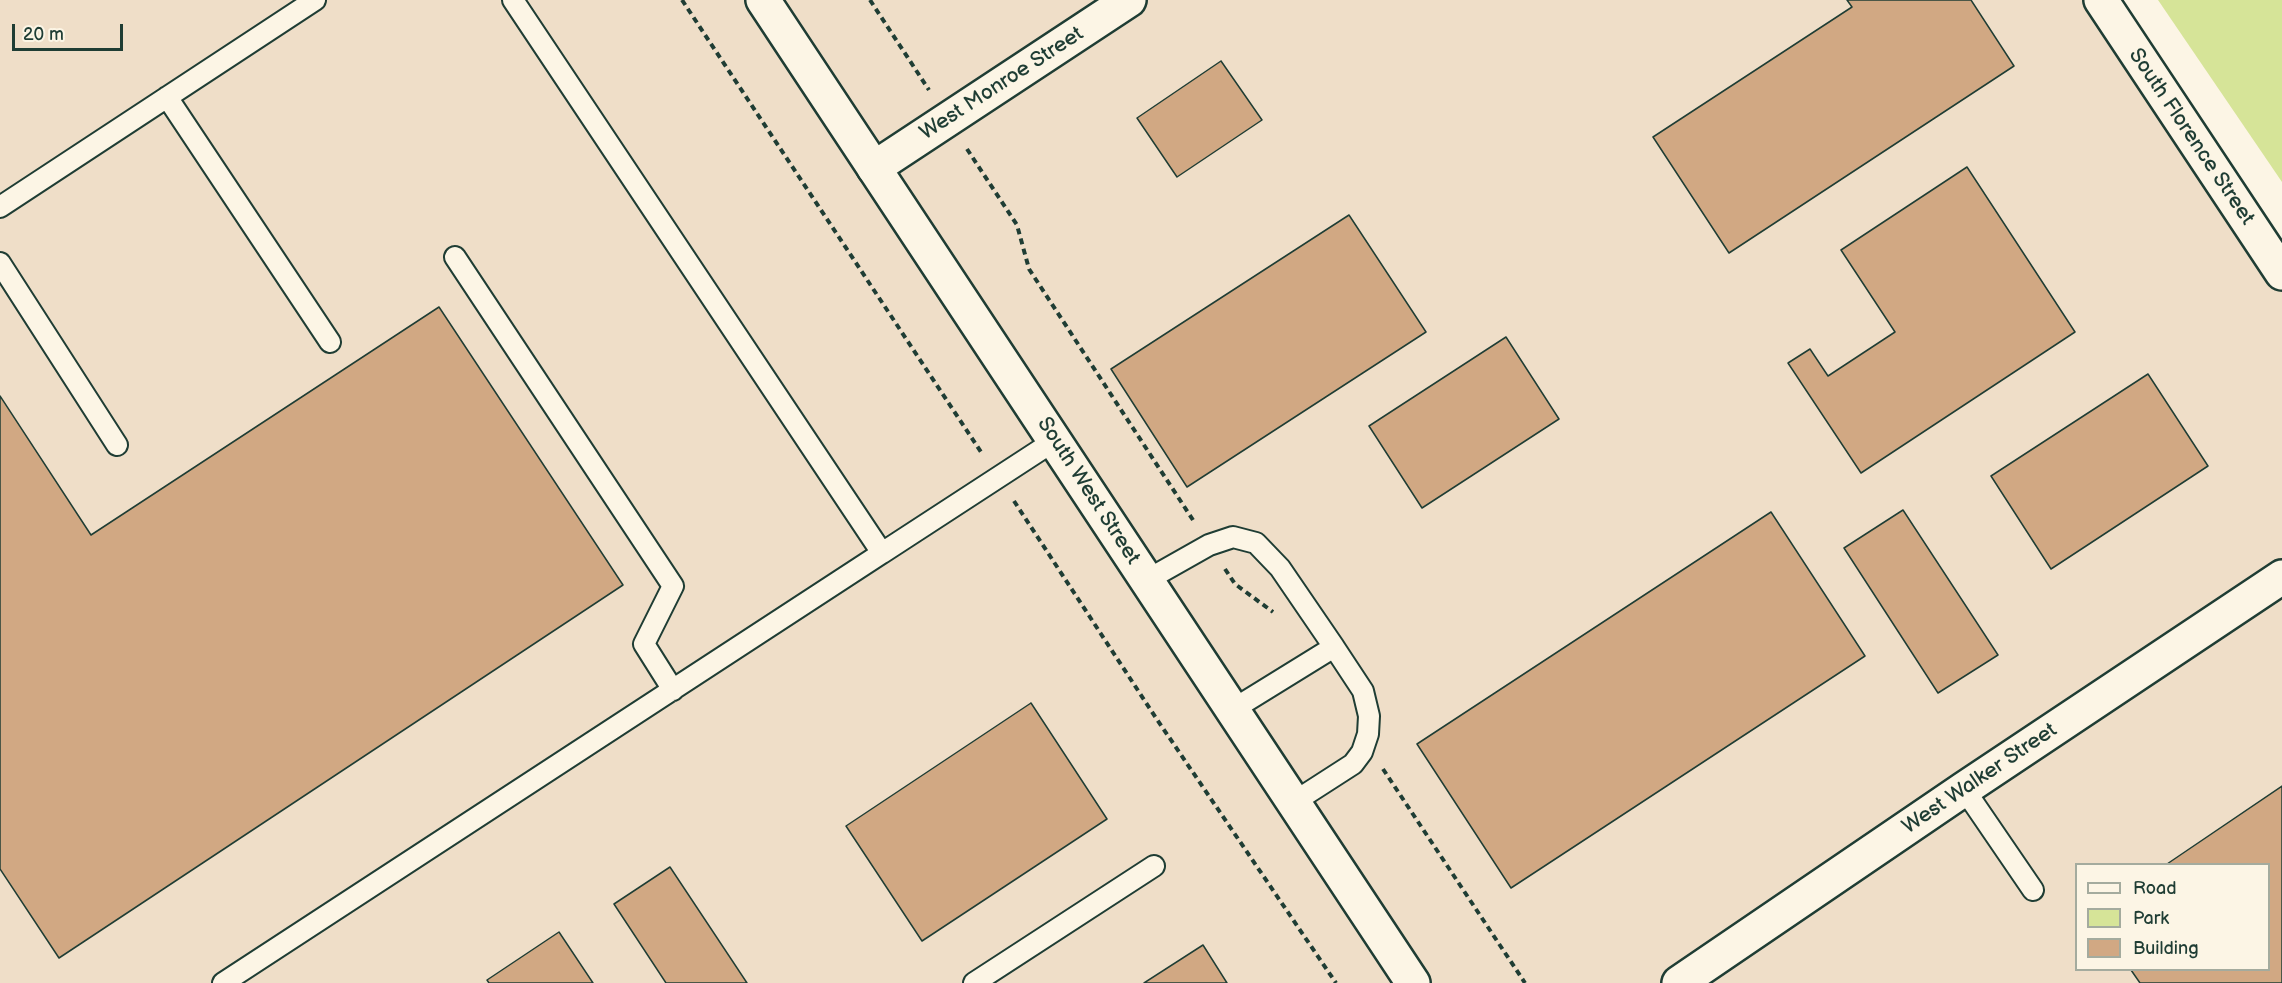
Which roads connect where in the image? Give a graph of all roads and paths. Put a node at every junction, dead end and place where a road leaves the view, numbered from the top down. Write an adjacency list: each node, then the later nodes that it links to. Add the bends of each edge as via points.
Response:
1 (315, 0): 7 (lane)
2 (513, 0): 18 (lane)
3 (763, 0): 9 (street, South West Street)
4 (870, 0): 8 (path)
5 (1129, 0): 8 (street, West Monroe Street)
6 (2101, 0): 13 (street, South Florence Street)
7 (168, 97): 10 (lane); 14 (lane)
8 (948, 120): 9 (street, West Monroe Street); 17 (path, via 1017,225 1029,269)
9 (874, 168): 15 (street, South West Street)
10 (0, 207)
11 (455, 257): 23 (lane, via 673,586 644,644)
12 (0, 263): 16 (lane)
13 (2282, 273)
14 (330, 342)
15 (1054, 441): 18 (lane); 20 (street, South West Street)
16 (117, 445)
17 (1209, 544): 20 (lane); 21 (path, via 1235,584); 22 (lane, via 1233,537 1256,543 1280,568)
18 (882, 553): 23 (lane)
19 (2282, 577): 26 (street, West Walker Street)
20 (1147, 580): 24 (street, South West Street)
21 (1278, 615)
22 (1334, 647): 24 (lane); 25 (lane, via 1363,691 1369,716)
23 (674, 690): 30 (lane)
24 (1233, 710): 27 (street, South West Street)
25 (1365, 742): 27 (lane, via 1353,764); 33 (path)
26 (1964, 789): 29 (lane); 34 (street, West Walker Street)
27 (1294, 802): 32 (street, South West Street)
28 (1154, 866): 31 (lane)
29 (2033, 890)
30 (223, 983)
31 (974, 983)
32 (1413, 983)
33 (1525, 983)
34 (1679, 983)

